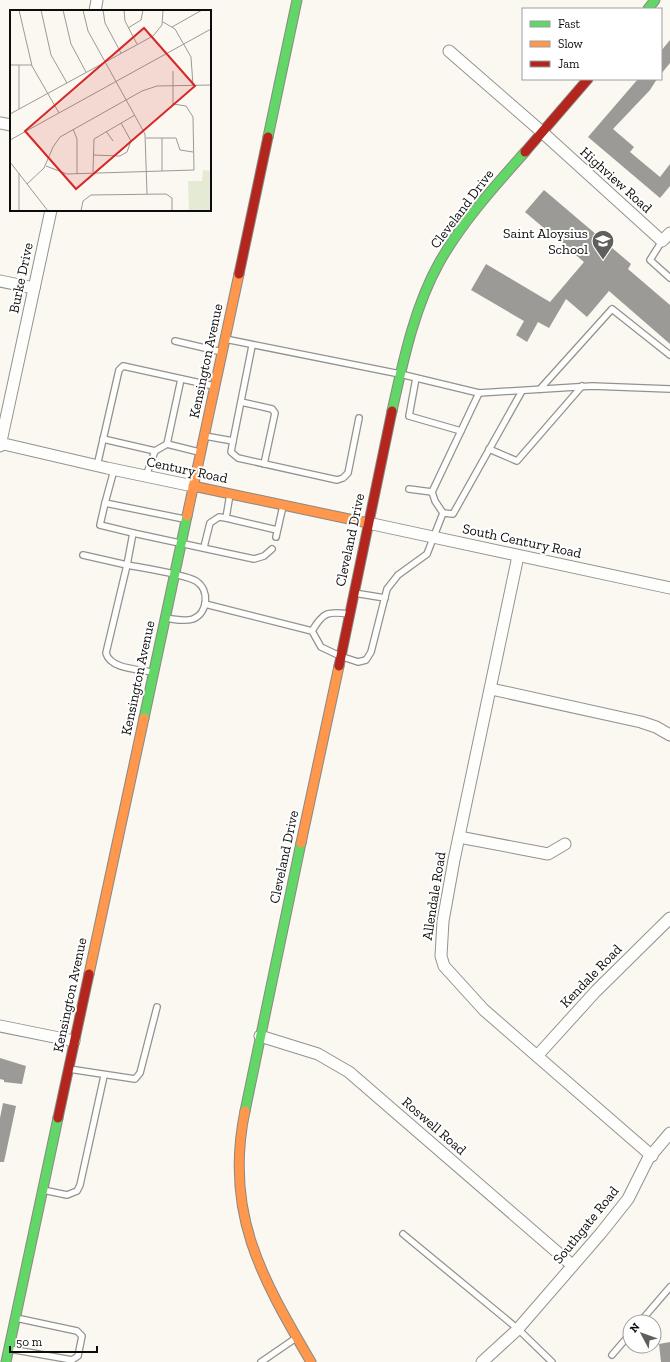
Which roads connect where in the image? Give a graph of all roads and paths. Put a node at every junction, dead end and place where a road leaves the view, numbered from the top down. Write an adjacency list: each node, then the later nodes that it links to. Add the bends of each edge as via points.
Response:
1 (97, 0): 3 (street)
2 (297, 0): 15 (street, Kensington Avenue)
3 (95, 10)
4 (449, 51): 8 (street, Highview Road)
5 (587, 80): 8 (street, Cleveland Drive)
6 (0, 123): 7 (street)
7 (10, 125)
8 (542, 132): 11 (street, Highview Road); 20 (street, Cleveland Drive, via 480,203 438,264 420,304)
9 (51, 211): 14 (street, Burke Drive)
10 (670, 232): 11 (street)
11 (662, 241): 12 (lane, via 650,260)
12 (670, 278)
13 (0, 281): 14 (street)
14 (34, 288): 35 (street, Burke Drive)
15 (225, 339): 17 (lane); 18 (street, Kensington Avenue)
16 (176, 341): 18 (lane)
17 (252, 346): 20 (lane); 29 (lane)
18 (222, 352): 23 (street, Kensington Avenue)
19 (670, 355): 25 (lane, via 612,309)
20 (400, 374): 21 (lane); 53 (street, Cleveland Drive)
21 (416, 378): 28 (lane); 31 (lane, via 409,416)
22 (181, 379): 23 (lane); 33 (lane, via 123,366 119,370); 36 (lane)
23 (214, 386): 32 (street, Kensington Avenue)
24 (582, 386): 25 (lane); 26 (lane); 37 (lane, via 517,461)
25 (540, 389): 27 (lane)
26 (670, 389)
27 (522, 391): 28 (lane); 37 (lane)
28 (479, 394): 31 (lane)
29 (241, 402): 34 (lane); 40 (lane, via 272,409 275,413)
30 (359, 418): 40 (lane, via 348,472 343,478 337,480)
31 (461, 431): 46 (lane)
32 (204, 436): 34 (lane); 39 (street, Kensington Avenue)
33 (103, 439): 38 (lane); 41 (lane)
34 (233, 441): 40 (lane, via 231,452 238,458)
35 (0, 444): 41 (street, Century Road)
36 (167, 444): 38 (lane); 39 (lane)
37 (489, 450): 50 (lane, via 453,514)
38 (155, 451): 43 (lane)
39 (200, 452): 44 (street, Kensington Avenue)
40 (264, 464)
41 (97, 466): 42 (street, Century Road)
42 (114, 470): 43 (street, Century Road); 48 (lane)
43 (146, 476): 44 (street, Century Road)
44 (193, 486): 47 (street, Century Road); 52 (street, Kensington Avenue)
45 (409, 489): 46 (lane)
46 (432, 492): 50 (lane)
47 (230, 494): 49 (street, Century Road); 51 (lane)
48 (105, 503): 52 (lane); 55 (lane, via 100,525)
49 (283, 506): 53 (street, Century Road); 54 (lane)
50 (443, 513): 57 (lane)
51 (226, 518): 54 (lane); 59 (lane, via 219,518 210,523)
52 (186, 519): 58 (street, Kensington Avenue)
53 (368, 523): 57 (street, South Century Road); 66 (street, Cleveland Drive)
54 (278, 530): 56 (lane)
55 (133, 533): 58 (lane); 63 (lane)
56 (276, 537)
57 (434, 538): 62 (street, South Century Road); 67 (lane, via 427,554 398,575 387,589)
58 (181, 544): 59 (lane); 64 (street, Kensington Avenue)
59 (204, 547): 60 (lane, via 254,559 264,556)
60 (272, 549)
61 (83, 555): 63 (lane)
62 (518, 556): 65 (street, South Century Road); 74 (street, Allendale Road)
63 (126, 565): 64 (lane); 73 (lane, via 106,653 107,659 113,663)
64 (174, 575): 68 (lane, via 199,584 204,592); 70 (street, Kensington Avenue)
65 (670, 588)
66 (354, 593): 67 (lane); 69 (street, Cleveland Drive)
67 (385, 598): 72 (lane, via 371,652 366,660 358,662)
68 (205, 604): 70 (lane, via 201,612 192,619); 71 (lane)
69 (349, 614): 71 (lane, via 325,614); 72 (street, Cleveland Drive)
70 (165, 618): 73 (street, Kensington Avenue)
71 (312, 631): 72 (lane, via 321,647)
72 (340, 656): 81 (street, Cleveland Drive)
73 (153, 672): 82 (street, Kensington Avenue)
74 (491, 689): 75 (street, via 641,722); 76 (street, Allendale Road)
75 (670, 735)
76 (459, 837): 77 (street, via 548,854); 83 (street, Allendale Road, via 440,944 444,966 484,1010)
77 (565, 844)
78 (670, 918): 83 (street, Kendale Road, via 596,991)
79 (157, 1007): 85 (lane, via 138,1076 130,1079)
80 (0, 1026): 82 (street)
81 (260, 1036): 90 (street, Roswell Road, via 318,1054 349,1072); 95 (street, Cleveland Drive, via 240,1136 238,1166 242,1211 249,1242 259,1269)
82 (74, 1041): 84 (street, Kensington Avenue)
83 (537, 1056): 87 (street, Allendale Road)
84 (68, 1069): 85 (lane); 88 (street, Kensington Avenue)
85 (104, 1076): 88 (lane, via 77,1191 66,1195)
86 (670, 1133): 87 (street, Southgate Road)
87 (652, 1156): 90 (street, Southgate Road, via 628,1199)
88 (43, 1190): 93 (street, Kensington Avenue)
89 (403, 1234): 94 (lane)
90 (572, 1265): 94 (street, Southgate Road)
91 (670, 1287): 92 (lane)
92 (647, 1314)
93 (16, 1318): 97 (street, Kensington Avenue); 97 (lane, via 77,1331 82,1336 78,1356 72,1360)
94 (518, 1329): 102 (street, Southgate Road); 103 (lane)
95 (296, 1338): 100 (lane); 101 (street, Cleveland Drive)
96 (622, 1343): 98 (lane)
97 (9, 1349): 99 (street, Kensington Avenue)
98 (612, 1355)
99 (6, 1362)
100 (261, 1362)
101 (311, 1362)
102 (482, 1362)
103 (552, 1362)

